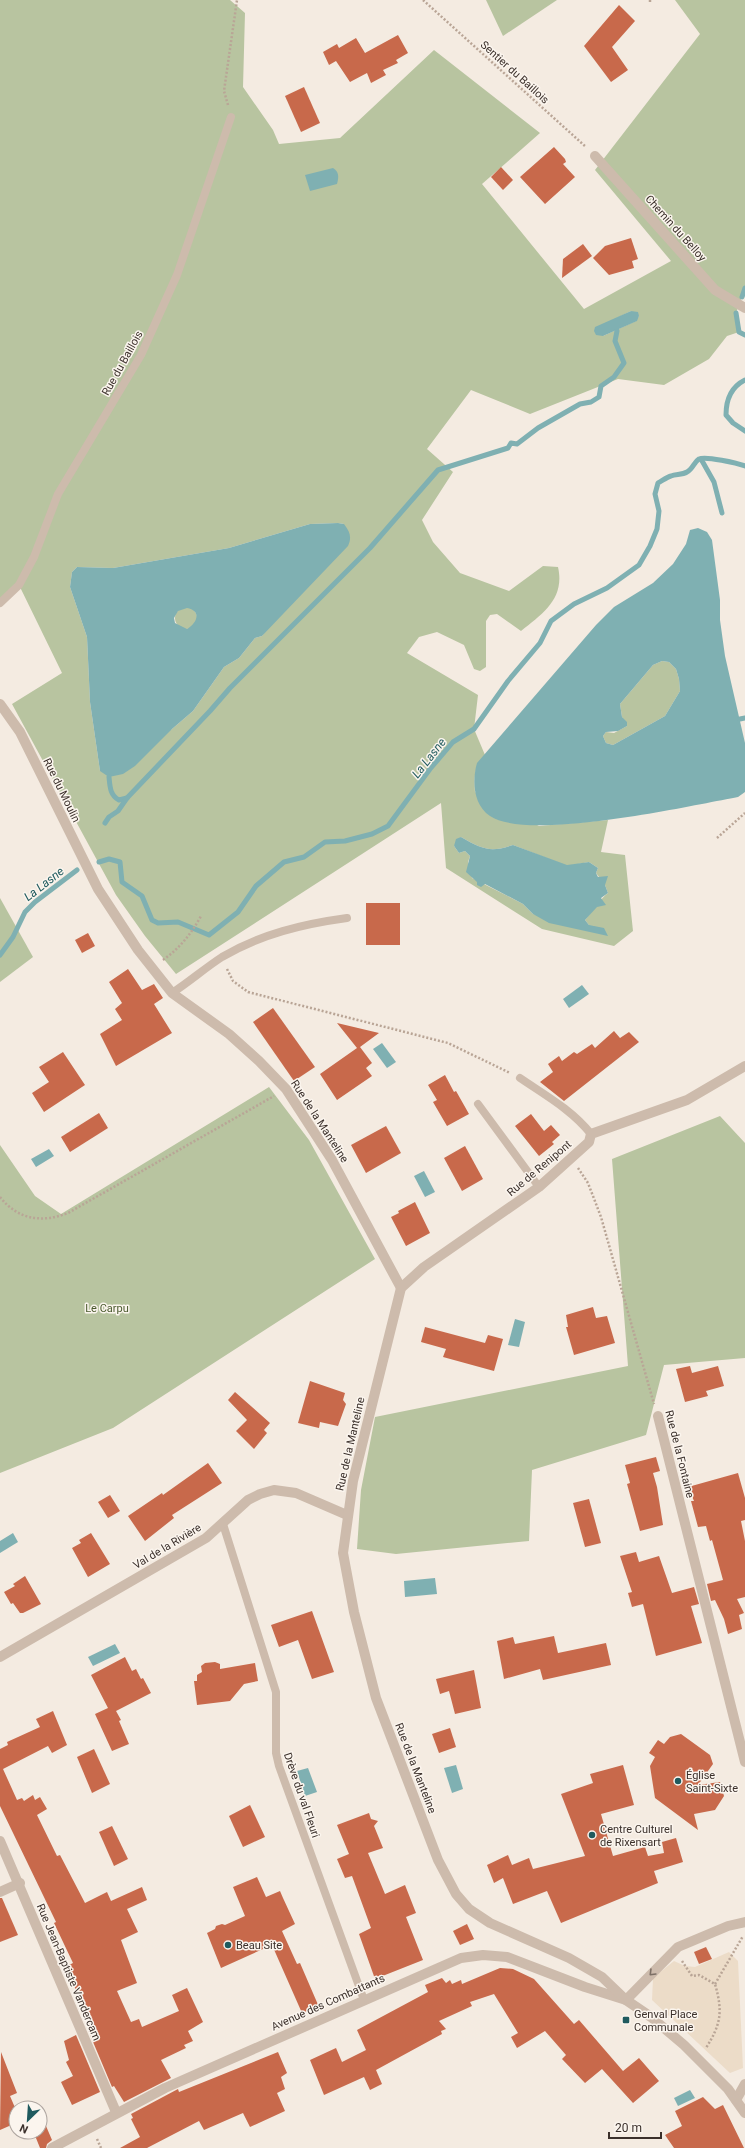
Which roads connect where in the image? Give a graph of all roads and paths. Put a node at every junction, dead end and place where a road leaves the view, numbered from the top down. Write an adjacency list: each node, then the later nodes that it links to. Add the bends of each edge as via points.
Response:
1 (237, 0): 3 (path, via 224,92)
2 (423, 0): 4 (path, Sentier du Baillois)
3 (231, 117): 6 (lane, Rue du Baillois, via 177,275 142,355 58,494 34,557 22,579)
4 (596, 156): 5 (street, Chemin du Belloy, via 715,290)
5 (745, 308)
6 (0, 603)
7 (0, 704): 10 (street, Rue du Moulin, via 20,732)
8 (745, 813): 9 (path)
9 (717, 838)
10 (98, 889): 14 (street, Rue de la Manteline)
11 (201, 916): 14 (path, via 175,952)
12 (347, 918): 13 (lane, via 306,924 264,937)
13 (222, 958): 15 (lane); 17 (path, via 233,981 248,992 448,1043)
14 (151, 969): 15 (street, Rue de la Manteline)
15 (172, 993): 18 (street, Rue de la Manteline, via 229,1034)
16 (745, 1066): 20 (street, via 686,1100)
17 (520, 1078): 20 (lane, via 560,1105)
18 (286, 1089): 23 (path, via 68,1214 43,1220 13,1210); 24 (street, Rue de la Manteline, via 332,1160)
19 (478, 1104): 22 (lane)
20 (591, 1134): 21 (street, Rue de Renipont, via 589,1142)
21 (572, 1159): 22 (street, Rue de Renipont); 25 (path, Rue de la Fontaine, via 588,1183 601,1217)
22 (539, 1187): 24 (street, Rue de Renipont, via 424,1267)
23 (0, 1197)
24 (401, 1288): 26 (street, Rue de la Manteline, via 367,1421)
25 (658, 1416): 29 (street, Rue de la Fontaine)
26 (347, 1515): 27 (street, Val de la Rivière, via 296,1493 274,1490 248,1500); 38 (street, Rue de la Manteline, via 343,1553 354,1612 376,1698 438,1860 456,1894 469,1909 490,1923 569,1958 602,1977)
27 (223, 1524): 28 (street, Val de la Rivière, via 206,1538); 37 (lane, Drève du val Fleuri, via 276,1692 276,1753 279,1766)
28 (0, 1656)
29 (745, 1762)
30 (0, 1841): 31 (street, Rue Jean-Baptiste Vandercam)
31 (20, 1883): 32 (street); 42 (street, Rue Jean-Baptiste Vandercam)
32 (0, 1892)
33 (745, 1922): 35 (street, via 728,1926)
34 (745, 1932): 36 (path)
35 (678, 1947): 36 (path, via 680,1956 692,1976 699,1975); 38 (street, one-way to 38)
36 (715, 1984): 39 (path, via 720,2017 717,2030)
37 (364, 2000): 38 (street, Avenue des Combattants, via 442,1965 461,1958 483,1955 507,1956 585,1987); 42 (street, Avenue des Combattants)
38 (626, 2000): 39 (street, via 651,2017)
39 (698, 2060): 41 (street)
40 (745, 2084): 41 (street)
41 (736, 2100): 43 (street)
42 (116, 2112): 44 (street, Avenue des Combattants)
43 (745, 2113)
44 (52, 2148)

